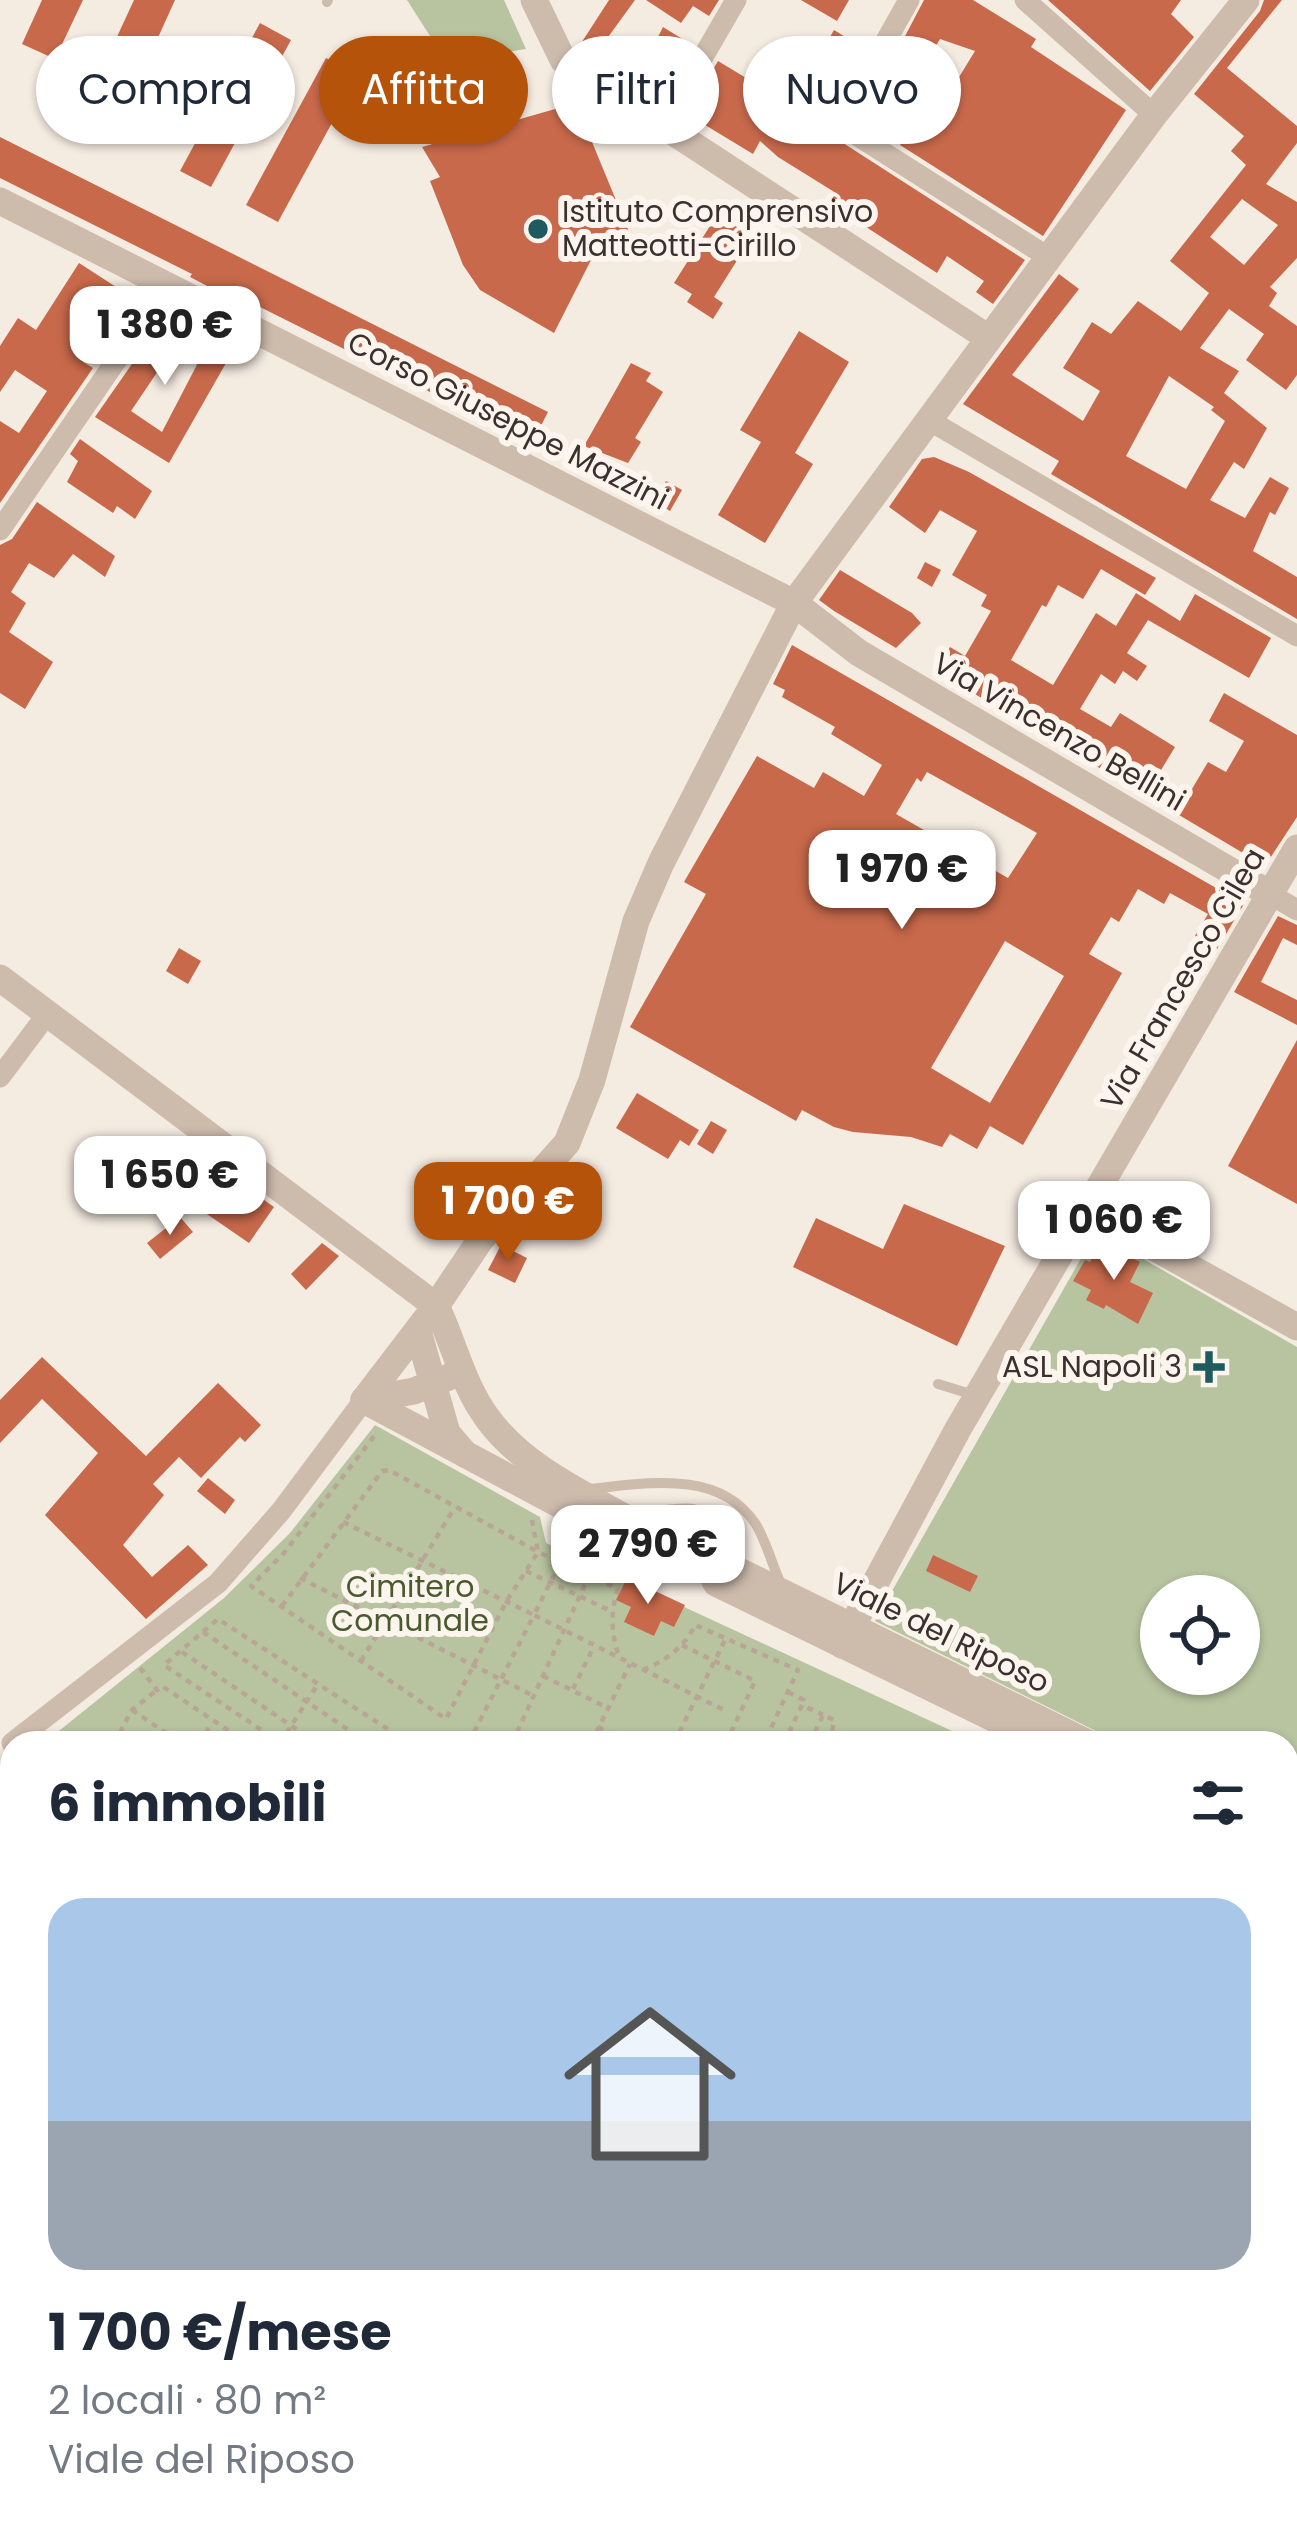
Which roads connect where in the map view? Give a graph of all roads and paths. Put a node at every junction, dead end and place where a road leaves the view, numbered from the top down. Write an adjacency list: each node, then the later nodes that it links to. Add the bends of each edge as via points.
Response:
1 (534, 0): 7 (street)
2 (736, 0): 6 (street)
3 (909, 0): 11 (street, via 839,124)
4 (1025, 0): 8 (street)
5 (1246, 0): 8 (street)
6 (715, 36)
7 (552, 37)
8 (1154, 115): 11 (street)
9 (691, 144): 13 (street)
10 (0, 201): 12 (street, Corso Giuseppe Mazzini)
11 (1048, 257): 13 (street)
12 (167, 285): 15 (street); 16 (street, Corso Giuseppe Mazzini)
13 (987, 338): 14 (street)
14 (927, 419): 16 (street); 17 (street)
15 (0, 530)
16 (794, 602): 19 (street, Via Vincenzo Bellini, via 859,653); 25 (street, via 636,921 568,1143 481,1239)
17 (1297, 636)
18 (1297, 848): 19 (street, Via Francesco Cilea)
19 (1270, 894): 20 (street, Via Vincenzo Bellini); 24 (street, Via Francesco Cilea)
20 (1297, 910)
21 (0, 978): 22 (street)
22 (48, 1013): 23 (street); 25 (street)
23 (0, 1078)
24 (1088, 1210): 26 (street); 31 (street, Via Francesco Cilea)
25 (436, 1306): 27 (street); 28 (street, Viale del Riposo)
26 (1297, 1328)
27 (418, 1331): 29 (street); 32 (street)
28 (462, 1367): 29 (street); 33 (street, Viale del Riposo)
29 (433, 1384): 32 (street); 34 (street)
30 (938, 1384): 31 (lane)
31 (977, 1396): 57 (street, Via Francesco Cilea)
32 (364, 1400): 36 (street, Viale del Riposo); 86 (street, via 218,1583)
33 (478, 1403): 34 (street, via 455,1391); 37 (street, Viale del Riposo, via 526,1458)
34 (442, 1412): 36 (street)
35 (376, 1433): 51 (path, via 251,1586)
36 (470, 1460): 57 (street, Viale del Riposo, via 622,1538 685,1538 716,1583)
37 (575, 1490): 48 (street, Viale del Riposo, via 626,1519 695,1518 721,1543 730,1568); 48 (lane, via 705,1487 754,1522)
38 (455, 1506): 40 (path, via 389,1469); 41 (path); 42 (path)
39 (534, 1520): 41 (path)
40 (343, 1522): 42 (path); 46 (path)
41 (538, 1552): 43 (path); 44 (path)
42 (421, 1561): 50 (path); 54 (path)
43 (561, 1563): 45 (path); 47 (path)
44 (526, 1571): 47 (path); 50 (path)
45 (589, 1576): 49 (path); 52 (path, via 618,1589)
46 (300, 1579): 51 (path); 54 (path)
47 (550, 1582): 49 (path); 53 (path)
48 (784, 1592): 57 (street, Viale del Riposo)
49 (580, 1596): 52 (path); 55 (path)
50 (506, 1602): 53 (path); 66 (path)
51 (282, 1606): 63 (path)
52 (613, 1612): 62 (path)
53 (534, 1615): 55 (path); 70 (path)
54 (383, 1621): 63 (path); 66 (path)
55 (564, 1630): 60 (path); 69 (path)
56 (203, 1632): 61 (path); 71 (path, via 218,1619); 77 (path)
57 (847, 1635): 106 (street, Viale del Riposo); 107 (street, Viale del Riposo)
58 (725, 1639): 59 (path, via 695,1624); 64 (path); 74 (path, via 799,1670)
59 (682, 1645): 64 (path); 68 (path)
60 (594, 1646): 62 (path); 73 (path)
61 (180, 1651): 84 (path); 91 (path, via 164,1665)
62 (620, 1658): 65 (path)
63 (362, 1661): 66 (path, via 446,1719)
64 (715, 1661): 76 (path); 101 (path, via 755,1682)
65 (631, 1664): 68 (path); 79 (path)
66 (474, 1666): 70 (path)
67 (141, 1670): 72 (path)
68 (643, 1670): 76 (path)
69 (543, 1676): 73 (path); 75 (path)
70 (500, 1680): 75 (path); 96 (path)
71 (317, 1684): 77 (path); 95 (path)
72 (157, 1690): 80 (path); 83 (path)
73 (573, 1690): 79 (path)
74 (788, 1692): 78 (path); 102 (path)
75 (534, 1696): 97 (path)
76 (697, 1696): 81 (path); 100 (path)
77 (306, 1701): 84 (path); 94 (path)
78 (802, 1705): 82 (path); 103 (path)
79 (608, 1708): 85 (path)
80 (132, 1710): 87 (path); 88 (path)
81 (724, 1710)
82 (824, 1715): 104 (path); 105 (path, via 834,1720)
83 (214, 1720): 89 (path); 90 (path)
84 (291, 1726): 92 (path); 93 (path)
85 (598, 1727): 98 (path); 99 (path)
86 (27, 1731)
87 (120, 1731)
88 (163, 1731)
89 (207, 1731)
90 (230, 1731)
91 (262, 1731)
92 (288, 1731)
93 (299, 1731)
94 (350, 1731)
95 (390, 1731)
96 (474, 1731)
97 (518, 1731)
98 (596, 1731)
99 (606, 1731)
100 (680, 1731)
101 (733, 1731)
102 (770, 1731)
103 (790, 1731)
104 (816, 1731)
105 (832, 1731)
106 (1022, 1731)
107 (1061, 1731)

